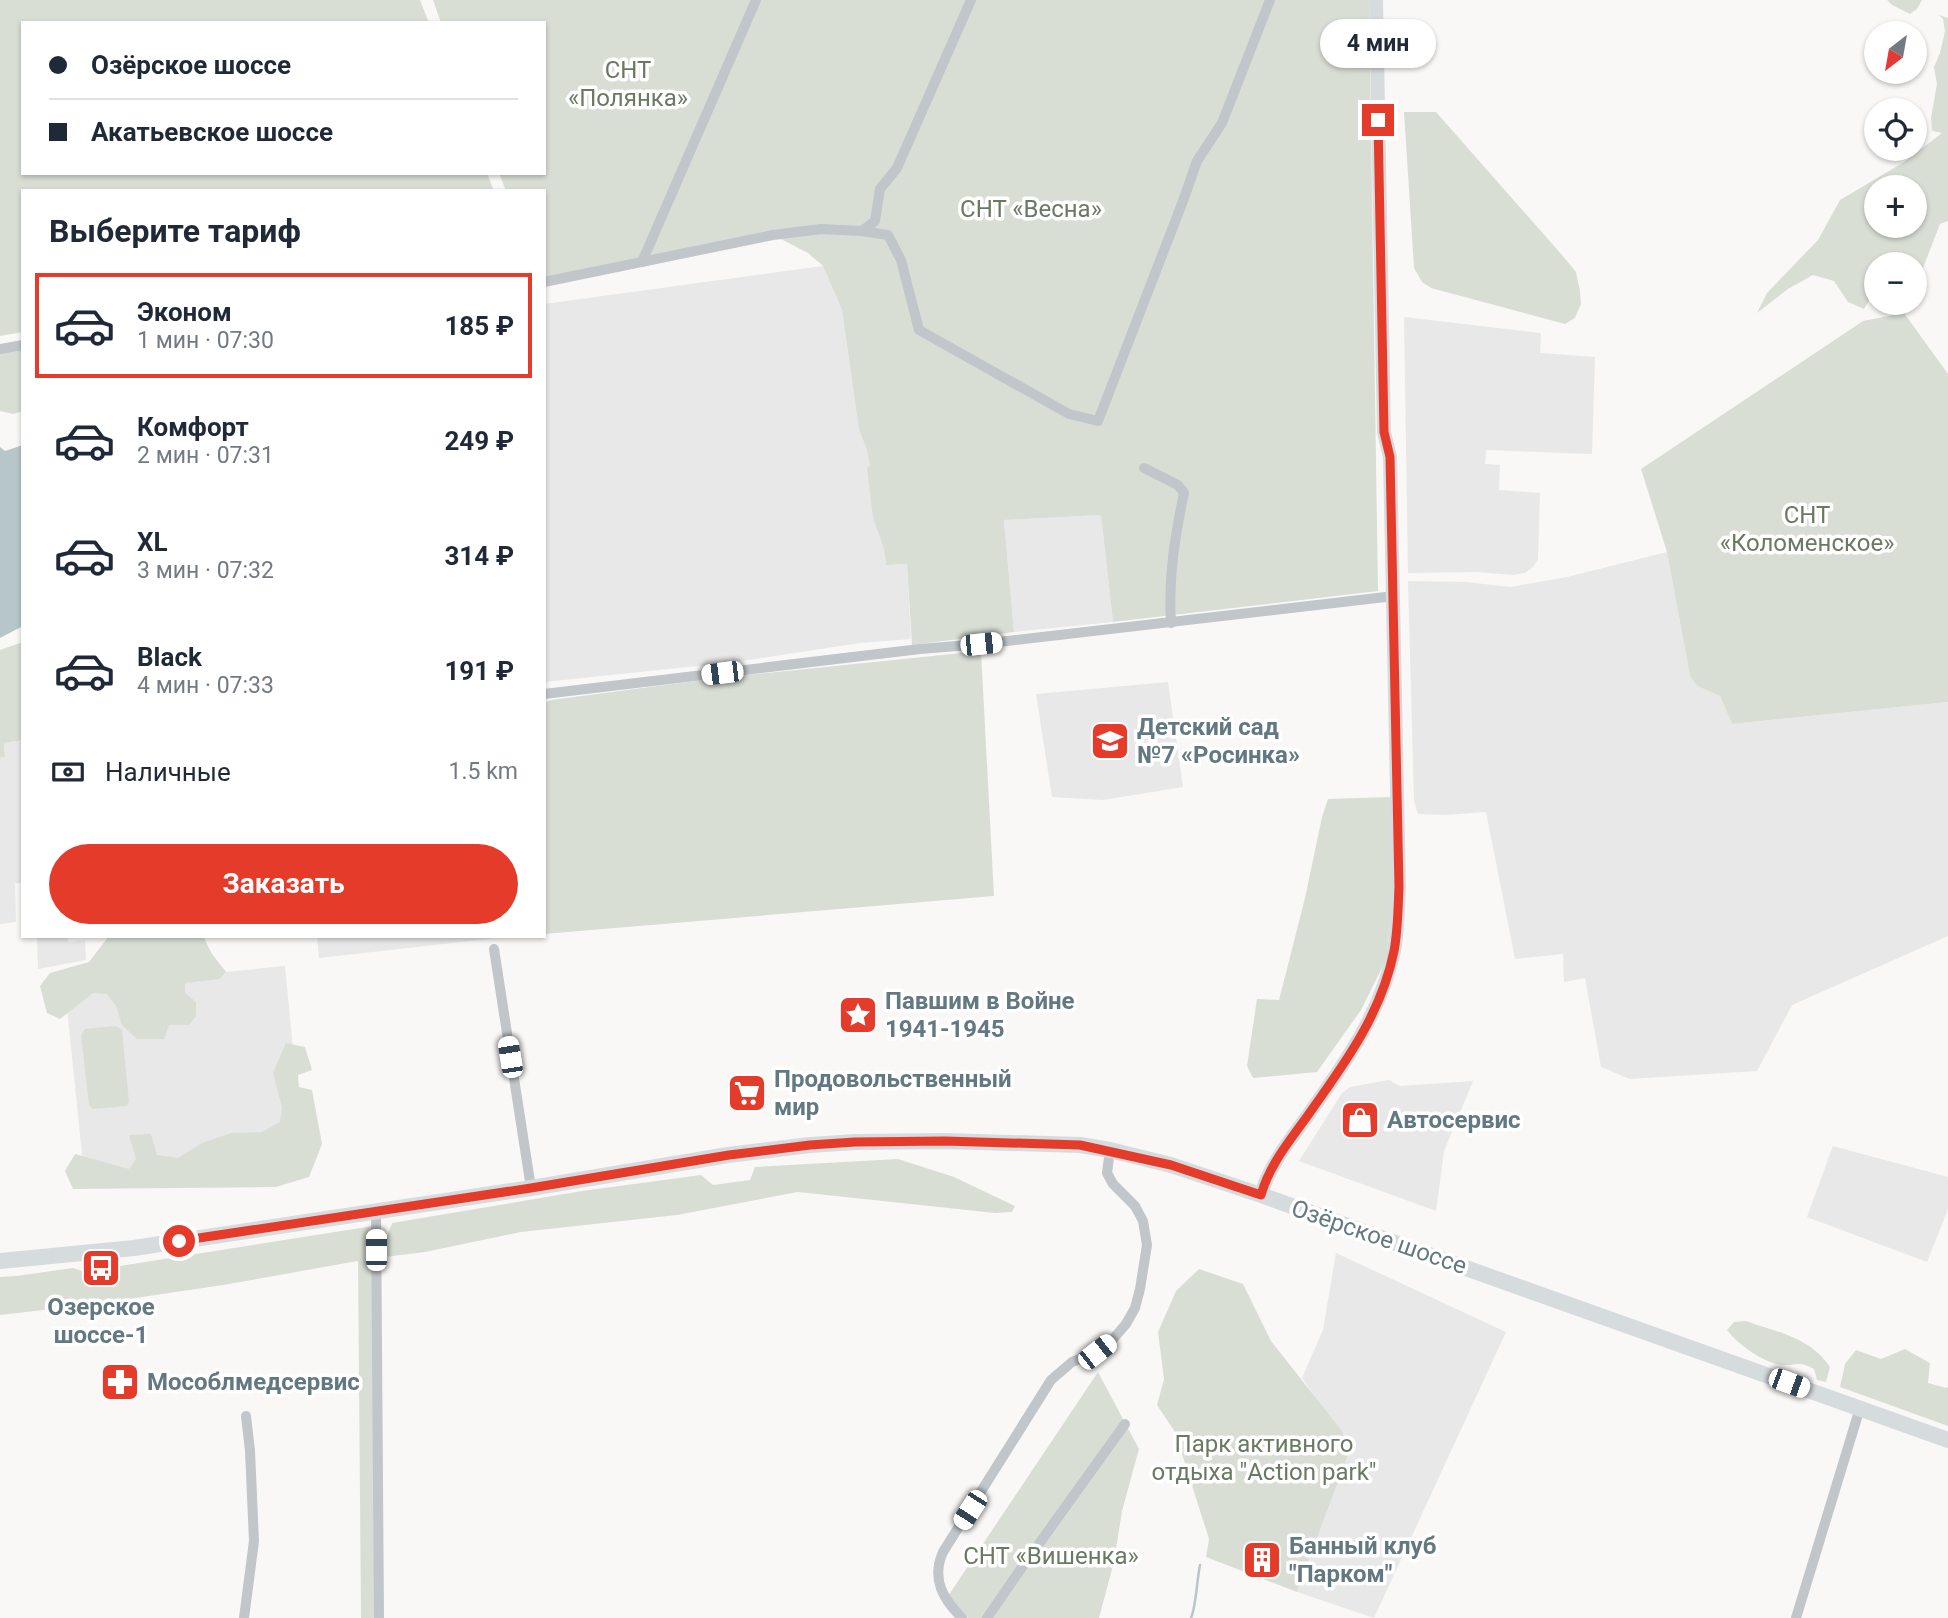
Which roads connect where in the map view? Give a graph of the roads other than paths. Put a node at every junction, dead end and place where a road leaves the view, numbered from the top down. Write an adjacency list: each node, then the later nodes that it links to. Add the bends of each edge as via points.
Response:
1 (757, 0): 6 (street)
2 (971, 0): 5 (street, via 897,168 880,189 875,221)
3 (1270, 0): 5 (street, via 1222,123 1197,161 1098,421 1069,414 919,330 901,260 888,236)
4 (1376, 0): 11 (main road, via 1384,432 1390,457)
5 (862, 231): 6 (street, via 773,234)
6 (642, 262): 7 (street)
7 (546, 282)
8 (21, 345): 9 (street)
9 (0, 349)
10 (1144, 468): 12 (street, via 1178,485 1184,493 1173,545)
11 (1394, 596): 12 (street); 17 (main road, via 1399,887 1395,948 1369,1023 1270,1168)
12 (1171, 623): 13 (street)
13 (546, 694)
14 (494, 948): 16 (street)
15 (1110, 1150): 16 (main road, Озёрское шоссе, via 956,1141 810,1145); 17 (main road, Озёрское шоссе); 26 (street, via 1107,1173 1135,1206 1147,1245 1135,1308 1113,1339 1051,1380 943,1552 939,1586)
16 (531, 1188): 18 (main road, Озёрское шоссе)
17 (1261, 1195): 20 (main road, Озёрское шоссе)
18 (376, 1211): 19 (main road, Озёрское шоссе, via 109,1251); 25 (street)
19 (0, 1261)
20 (1860, 1408): 23 (main road, Озёрское шоссе); 28 (street)
21 (246, 1416): 24 (street, via 254,1541)
22 (1125, 1424): 27 (street)
23 (1948, 1440)
24 (244, 1618)
25 (379, 1618)
26 (962, 1618)
27 (987, 1618)
28 (1796, 1618)

